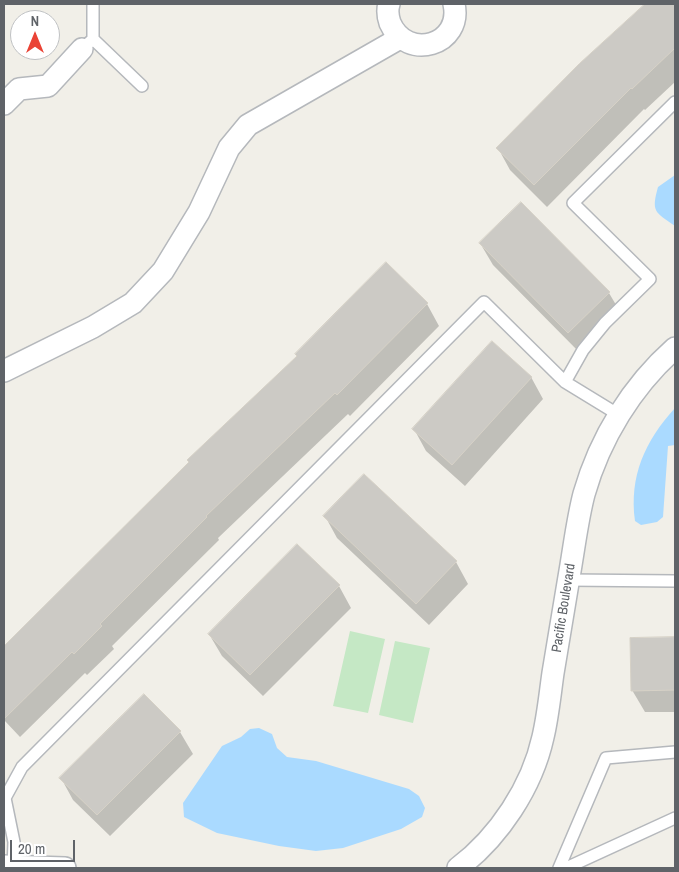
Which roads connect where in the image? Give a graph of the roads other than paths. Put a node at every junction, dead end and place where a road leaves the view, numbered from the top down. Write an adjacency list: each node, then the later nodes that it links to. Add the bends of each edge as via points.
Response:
1 (93, 4): 5 (lane)
2 (389, 4): 4 (street, via 389,19)
3 (454, 4): 4 (street, via 454,21 442,39 422,46)
4 (400, 38): 11 (street, via 248,125 229,148 199,212 163,271 133,303 93,327)
5 (87, 44): 6 (lane); 7 (street, via 48,86)
6 (142, 86)
7 (11, 88): 9 (street)
8 (675, 102): 12 (lane, via 573,203 650,279 605,323 583,350)
9 (4, 104)
10 (675, 348): 13 (street, Pacific Boulevard, via 640,385)
11 (4, 371)
12 (565, 382): 13 (lane); 18 (lane, via 484,302 22,767 5,798 14,842)
13 (619, 415): 14 (street, Pacific Boulevard, via 601,448 584,494)
14 (568, 580): 15 (lane); 20 (street, Pacific Boulevard, via 543,737 536,758 506,817 484,845)
15 (675, 581)
16 (675, 752): 21 (lane, via 606,758)
17 (675, 818): 22 (lane)
18 (10, 867): 19 (street)
19 (65, 868)
20 (458, 868)
21 (559, 868)
22 (566, 868)

